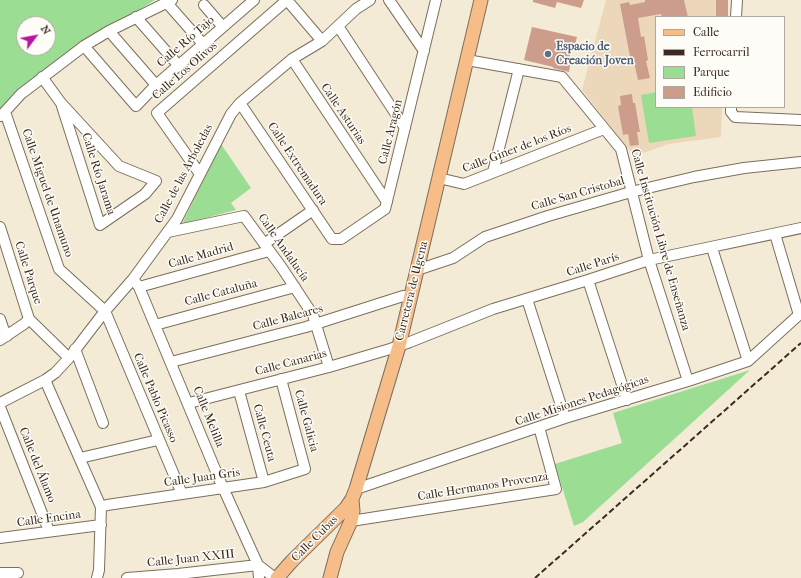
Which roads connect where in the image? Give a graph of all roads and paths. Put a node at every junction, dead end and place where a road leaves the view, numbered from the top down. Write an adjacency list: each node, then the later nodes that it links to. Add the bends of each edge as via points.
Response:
1 (254, 0): 13 (street, Calle Río Tajo)
2 (287, 0): 15 (street); 34 (street, Calle Los Olivos, via 157,113)
3 (370, 0): 12 (street, Calle de las Arboledas)
4 (389, 0): 18 (street)
5 (436, 0): 18 (street, Calle Aragón)
6 (481, 0): 20 (main road, Carretera de Ugena)
7 (737, 0): 10 (street)
8 (169, 2): 11 (street); 16 (street)
9 (204, 6): 13 (street)
10 (736, 16)
11 (136, 17): 14 (street); 21 (street)
12 (338, 26): 15 (street, Calle de las Arboledas); 30 (street)
13 (223, 27): 16 (street, Calle Río Tajo)
14 (109, 31): 17 (street); 24 (street)
15 (322, 41): 19 (street, Calle de las Arboledas)
16 (203, 44): 21 (street, Calle Río Tajo)
17 (84, 46): 23 (street); 24 (street, Calle Río Tajo, via 136,106)
18 (424, 51): 30 (street, Calle Aragón)
19 (292, 59): 26 (street, Calle de las Arboledas); 37 (street, Calle Asturias)
20 (467, 60): 22 (street, Calle Institución Libre de Enseñanza); 35 (main road, Carretera de Ugena)
21 (179, 66): 24 (street, Calle Río Tajo)
22 (519, 69): 31 (street, Calle Institución Libre de Enseñanza, via 562,77); 33 (street)
23 (42, 77): 25 (street, Calle Río Jarama); 28 (street, via 21,94)
24 (156, 85)
25 (61, 103): 25 (street, Calle Río Jarama, via 119,166 156,181 145,194 100,225)
26 (240, 103): 34 (street, Calle de las Arboledas, via 231,114); 38 (street, Calle Extremadura)
27 (731, 108): 29 (street, via 735,116)
28 (2, 115): 53 (street, Calle Miguel de Unamuno, via 59,269)
29 (801, 120)
30 (405, 128): 37 (street, Calle Aragón)
31 (604, 129): 33 (street, Calle Giner de los Ríos); 36 (street, Calle Institución Libre de Enseñanza, via 621,149)
32 (801, 162): 36 (street, Calle San Cristobal, via 744,168)
33 (493, 172): 35 (street, Calle Giner de los Ríos, via 464,184)
34 (200, 174): 41 (street, Calle de las Arboledas)
35 (439, 178): 47 (main road, Carretera de Ugena)
36 (631, 192): 46 (street, Calle Institución Libre de Enseñanza); 47 (street, Calle San Cristobal, via 485,237 453,258)
37 (387, 202): 43 (street, Calle Aragón, via 386,209 341,239)
38 (312, 210): 43 (street, Calle Extremadura); 44 (street, Calle Madrid)
39 (0, 227): 56 (street, Calle Parque)
40 (801, 228): 42 (street, Calle París)
41 (168, 232): 44 (street, Calle Andalucía, via 244,216); 49 (street, Calle de las Arboledas)
42 (776, 234): 45 (street, Calle París); 54 (street)
43 (332, 239)
44 (267, 247): 49 (street, Calle Madrid); 50 (street, Calle Andalucía)
45 (712, 248): 46 (street, Calle París); 63 (street)
46 (649, 260): 48 (street, Calle París); 68 (street, Calle Institución Libre de Enseñanza)
47 (417, 270): 51 (main road, Carretera de Ugena)
48 (588, 280): 52 (street, Calle París); 70 (street)
49 (136, 283): 53 (street, Calle de las Arboledas); 58 (street, Calle Melilla)
50 (295, 287): 57 (street, Calle Andalucía); 58 (street, Calle Cataluña)
51 (411, 296): 57 (street, Calle Baleares, via 403,296); 60 (main road, Carretera de Ugena)
52 (527, 299): 60 (street, Calle París, via 493,309); 74 (street)
53 (105, 311): 61 (street, Calle de las Arboledas); 77 (street, Calle Pablo Picasso)
54 (800, 314): 63 (street, Calle Misiones Pedagógicas)
55 (0, 319): 59 (street)
56 (29, 319): 59 (street); 62 (street, Calle Parque)
57 (317, 324): 64 (street, Calle Baleares); 65 (street, Calle Andalucía)
58 (155, 325): 64 (street, Calle Melilla)
59 (3, 338)
60 (399, 346): 65 (street, Calle Canarias); 83 (main road, Carretera de Ugena)
61 (75, 349): 62 (street, Calle de las Arboledas); 75 (street)
62 (69, 358): 66 (street, Calle de las Arboledas)
63 (748, 360): 68 (street, Calle Misiones Pedagógicas)
64 (171, 362): 72 (street, Calle Melilla)
65 (329, 367): 67 (street, Calle Canarias)
66 (45, 380): 71 (street, Calle de las Arboledas); 78 (street)
67 (281, 380): 69 (street, Calle Canarias); 79 (street, Calle Galicia)
68 (688, 381): 70 (street, Calle Misiones Pedagógicas)
69 (239, 391): 72 (street, Calle Canarias); 80 (street, Calle Ceuta)
70 (627, 400): 74 (street, Calle Misiones Pedagógicas)
71 (0, 403)
72 (189, 404): 81 (street, Calle Melilla)
73 (0, 407): 88 (street, Calle del Álamo)
74 (565, 418): 76 (street, Calle Misiones Pedagógicas)
75 (103, 423)
76 (539, 427): 83 (street, Calle Misiones Pedagógicas); 85 (street, Calle Hermanos Provenza, via 556,489)
77 (158, 440): 78 (street); 82 (street, Calle Pablo Picasso)
78 (80, 458): 84 (street)
79 (305, 469): 80 (street, Calle Juan Gris)
80 (264, 482): 81 (street, Calle Juan Gris)
81 (224, 488): 82 (street, Calle Juan Gris); 91 (street, Calle Melilla)
82 (182, 494): 84 (street, Calle Juan Gris)
83 (354, 494): 85 (main road, Carretera de Ugena); 87 (main road, Calle Cubas, via 346,508)
84 (101, 507): 86 (street)
85 (351, 521): 90 (main road, Carretera de Ugena)
86 (101, 525): 88 (street, Calle Encina); 95 (street)
87 (328, 526): 90 (main road, via 336,539); 98 (main road, Calle Cubas)
88 (49, 532): 89 (street, Calle Encina)
89 (0, 538)
90 (337, 552): 99 (main road, Carretera de Ugena)
91 (258, 565): 94 (street, Calle Juan XXIII); 97 (street, Calle Melilla); 98 (street, Calle Melilla)
92 (0, 573): 93 (street)
93 (18, 574)
94 (179, 576): 96 (street, Calle Juan XXIII)
95 (98, 578)
96 (127, 578)
97 (259, 578)
98 (276, 578)
99 (330, 578)

